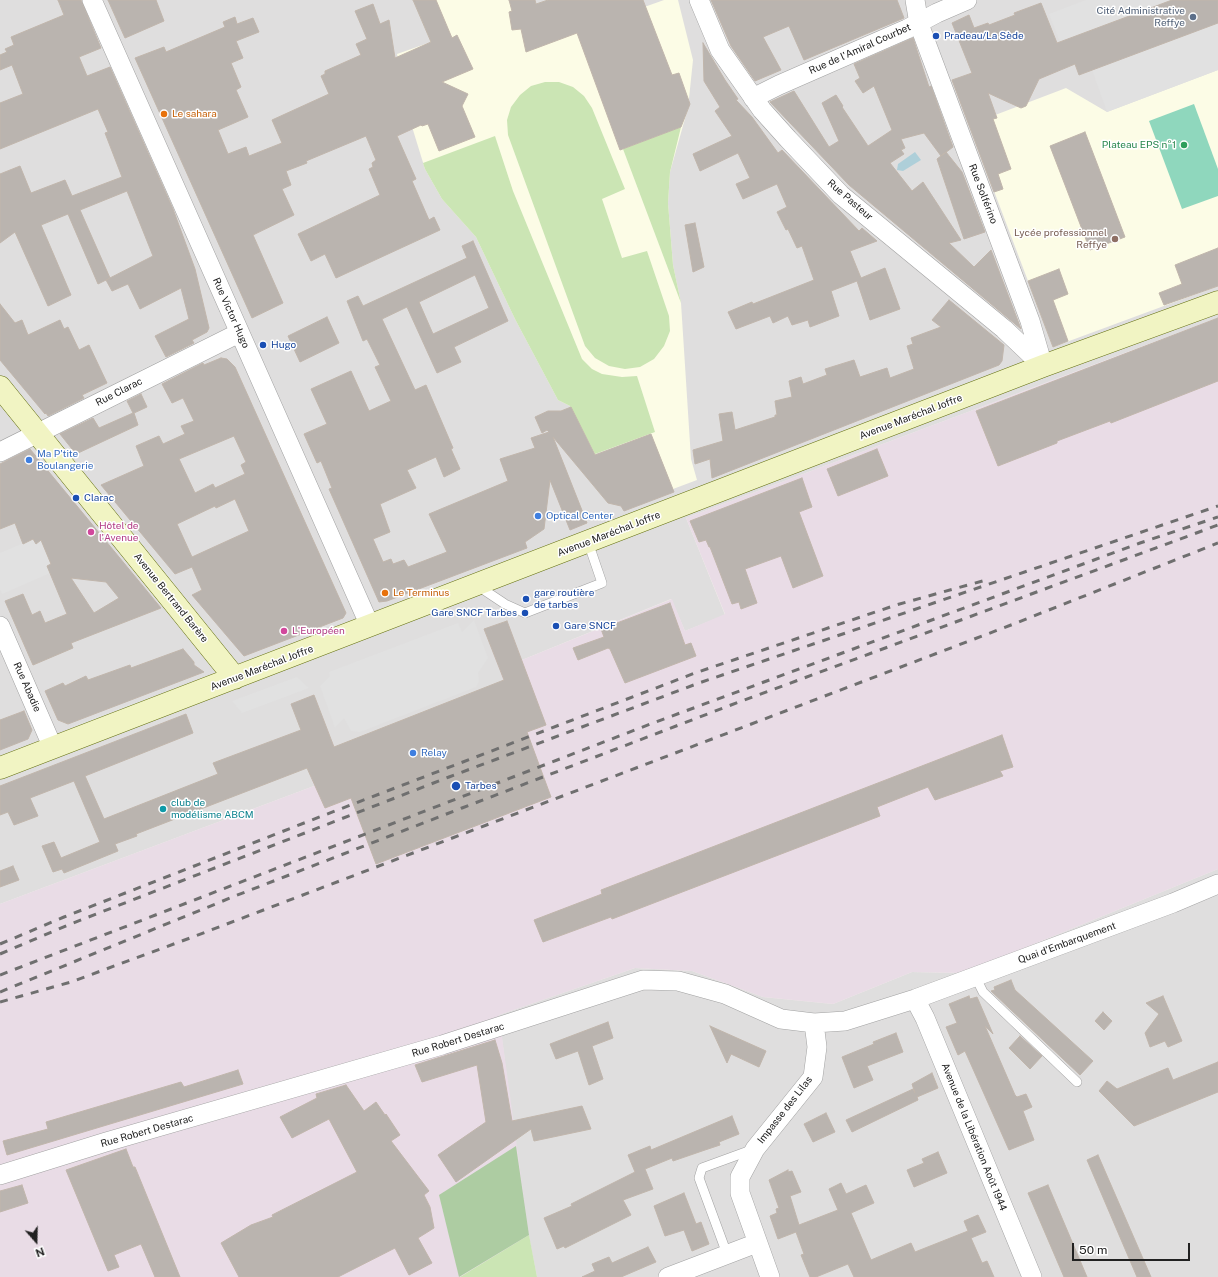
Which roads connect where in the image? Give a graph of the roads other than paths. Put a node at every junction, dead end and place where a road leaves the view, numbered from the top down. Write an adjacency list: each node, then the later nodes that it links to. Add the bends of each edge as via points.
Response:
1 (92, 0): 8 (street, Rue Victor Hugo)
2 (699, 0): 6 (street, Rue Pasteur, via 720,50)
3 (915, 0): 5 (street, Rue Solférino)
4 (967, 0): 5 (street, Rue de l'Amiral Courbet)
5 (919, 24): 6 (street, Rue de l'Amiral Courbet); 9 (street, Rue Solférino, via 1030,321)
6 (754, 98): 9 (street, Rue Pasteur, via 788,139 842,195 1004,329)
7 (1218, 302): 9 (main road, Avenue Maréchal Joffre)
8 (239, 333): 11 (street, Rue Clarac); 16 (street, Rue Victor Hugo)
9 (1043, 366): 13 (main road, Avenue Maréchal Joffre)
10 (0, 387): 11 (main road, Avenue Bertrand Barère)
11 (37, 432): 12 (street, Rue Clarac); 17 (main road, Avenue Bertrand Barère)
12 (0, 452)
13 (588, 542): 14 (main road, Avenue Maréchal Joffre); 14 (lane, via 602,583 525,613 505,604)
14 (476, 585): 16 (main road, Avenue Maréchal Joffre)
15 (0, 626): 18 (street, Rue Abadie)
16 (370, 626): 17 (main road, Avenue Maréchal Joffre)
17 (235, 678): 18 (main road, Avenue Maréchal Joffre)
18 (53, 748): 19 (main road, Avenue Maréchal Joffre)
19 (0, 768)
20 (1218, 884): 21 (street, Quai d'Embarquement, via 1173,904)
21 (975, 976): 22 (street, Quai d'Embarquement); 24 (lane, via 983,992)
22 (915, 999): 23 (street, Rue Robert Destarac, via 845,1021); 31 (street, Avenue de la Libération Août 1944)
23 (814, 1023): 25 (street, Impasse des Lilas, via 817,1047 813,1077); 26 (street, Rue Robert Destarac, via 781,1019 725,994 678,981 643,980 442,1046)
24 (1077, 1082)
25 (755, 1149): 27 (street, Impasse des Lilas, via 740,1177 740,1193); 28 (lane, Impasse des Lilas, via 702,1168 699,1178)
26 (0, 1175)
27 (757, 1243): 28 (street); 30 (street, Impasse des Lilas)
28 (727, 1254): 29 (street)
29 (668, 1277)
30 (770, 1277)
31 (1032, 1277)

